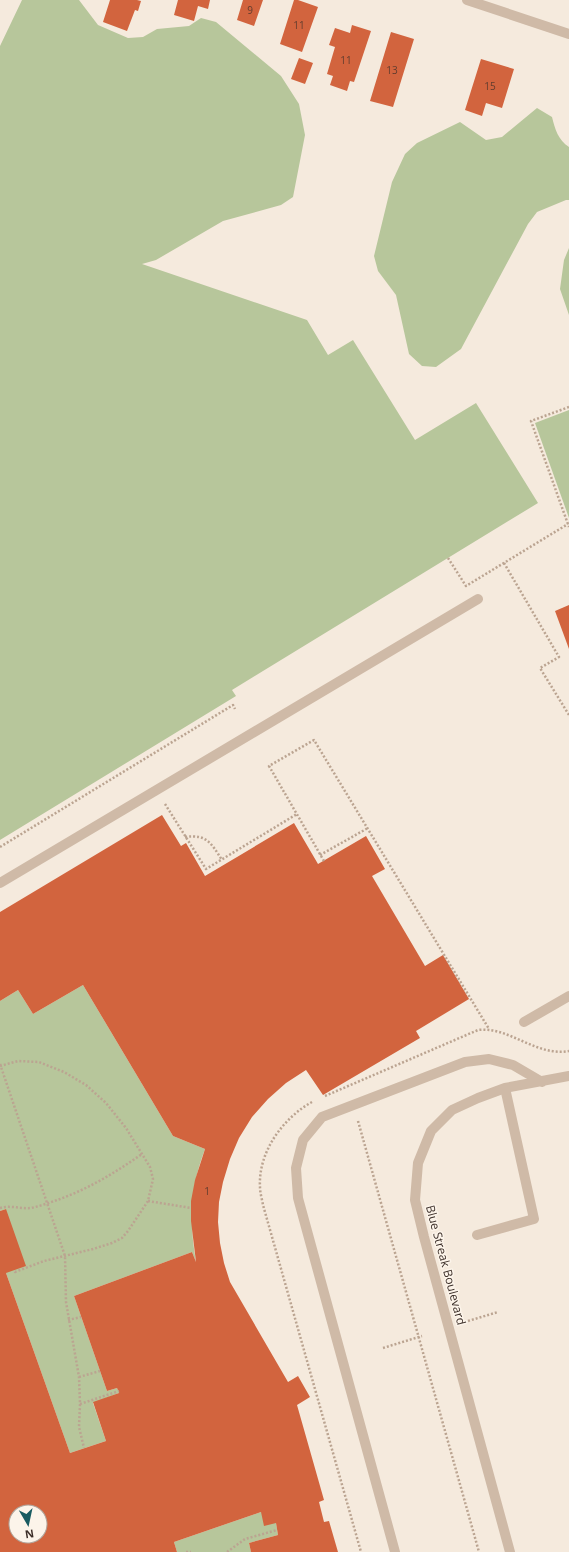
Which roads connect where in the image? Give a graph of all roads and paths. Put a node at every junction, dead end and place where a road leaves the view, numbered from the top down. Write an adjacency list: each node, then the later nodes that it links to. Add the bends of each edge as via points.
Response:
1 (467, 0): 2 (street)
2 (491, 4): 3 (street)
3 (569, 34)
4 (569, 407): 5 (path, via 531,421)
5 (568, 526): 7 (path)
6 (448, 558): 7 (path, via 466,586)
7 (504, 563): 10 (path, via 559,657 540,668)
8 (478, 598): 19 (street)
9 (235, 709): 15 (path, via 233,705)
10 (569, 716)
11 (165, 806): 14 (path)
12 (297, 814): 13 (path, via 269,766 314,740); 16 (path); 17 (path)
13 (368, 828): 16 (path); 22 (path)
14 (185, 837): 17 (path, via 205,838); 17 (path, via 206,869)
15 (0, 847)
16 (320, 855): 18 (path)
17 (222, 860)
18 (324, 861)
19 (0, 883)
20 (569, 996): 21 (street)
21 (524, 1022)
22 (489, 1029): 23 (path, via 536,1047 555,1052); 28 (path, via 478,1030)
23 (569, 1051)
24 (0, 1065): 31 (path, via 18,1061 39,1062 64,1072 86,1085 110,1108); 33 (path)
25 (569, 1076): 26 (street, Blue Streak Boulevard)
26 (542, 1082): 27 (street, Blue Streak Boulevard); 55 (street, via 513,1065 489,1059 465,1062 322,1116 303,1140 296,1168 298,1198)
27 (504, 1088): 36 (street, via 534,1220); 57 (street, Blue Streak Boulevard, via 452,1110 431,1131 418,1163 415,1200)
28 (323, 1097)
29 (316, 1100): 54 (path, via 300,1109 276,1135 262,1167 260,1186 263,1205)
30 (357, 1116): 43 (path)
31 (142, 1154): 32 (path, via 150,1167 153,1179); 33 (path, via 96,1184)
32 (148, 1201): 35 (path); 37 (path, via 122,1238)
33 (47, 1204): 34 (path, via 30,1208); 37 (path)
34 (0, 1208)
35 (191, 1208)
36 (477, 1235)
37 (65, 1256): 38 (path, via 15,1272); 41 (path)
38 (14, 1270)
39 (498, 1312): 42 (path)
40 (81, 1317): 41 (path)
41 (68, 1320): 46 (path)
42 (468, 1321)
43 (420, 1336): 44 (path); 56 (path)
44 (383, 1348)
45 (100, 1371): 46 (path)
46 (78, 1377): 48 (path)
47 (118, 1391): 48 (path)
48 (80, 1404): 49 (path, via 79,1427)
49 (84, 1448)
50 (277, 1530): 53 (path, via 245,1539)
51 (186, 1552): 52 (path)
52 (191, 1552)
53 (227, 1552)
54 (361, 1552)
55 (396, 1552)
56 (479, 1552)
57 (510, 1552)

